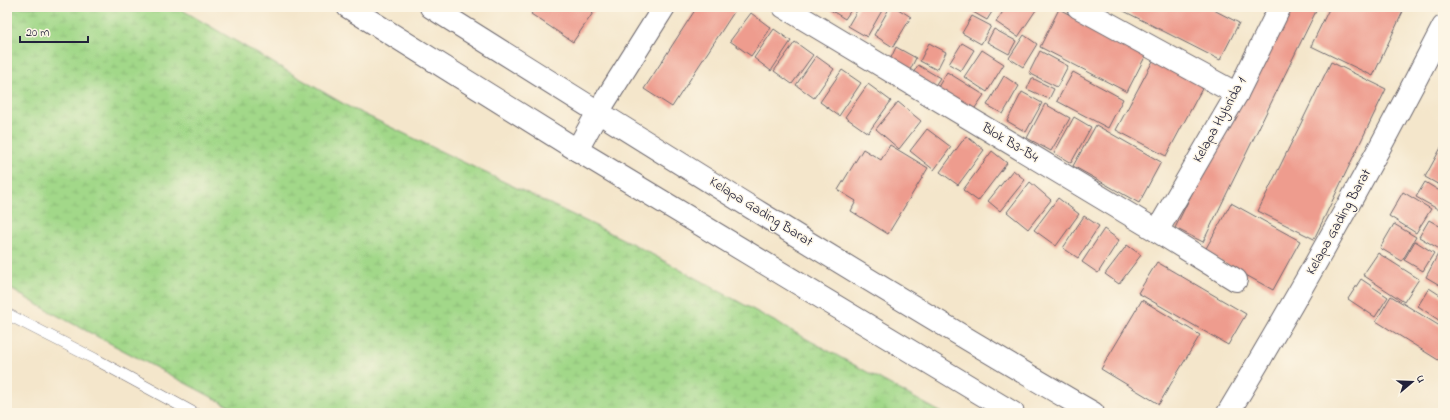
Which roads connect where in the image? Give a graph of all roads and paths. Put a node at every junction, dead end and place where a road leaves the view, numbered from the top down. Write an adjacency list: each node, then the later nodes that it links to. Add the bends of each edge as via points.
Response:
1 (348, 7): 10 (street)
2 (431, 7): 9 (street, Kelapa Gading Barat)
3 (664, 7): 9 (street)
4 (784, 7): 11 (street, Blok B3-B4)
5 (1078, 7): 8 (street)
6 (1280, 7): 8 (street, Kelapa Hybrida 1)
7 (1443, 27): 17 (street, Kelapa Gading Barat, via 1402,108 1286,317)
8 (1237, 94): 11 (street, Kelapa Hybrida 1)
9 (598, 112): 10 (street); 16 (street, Kelapa Gading Barat, via 988,352)
10 (577, 150): 15 (street)
11 (1157, 231): 12 (street, Blok B3-B4)
12 (1236, 280)
13 (7, 314): 14 (lane)
14 (194, 413)
15 (1013, 413)
16 (1093, 413)
17 (1228, 413)

